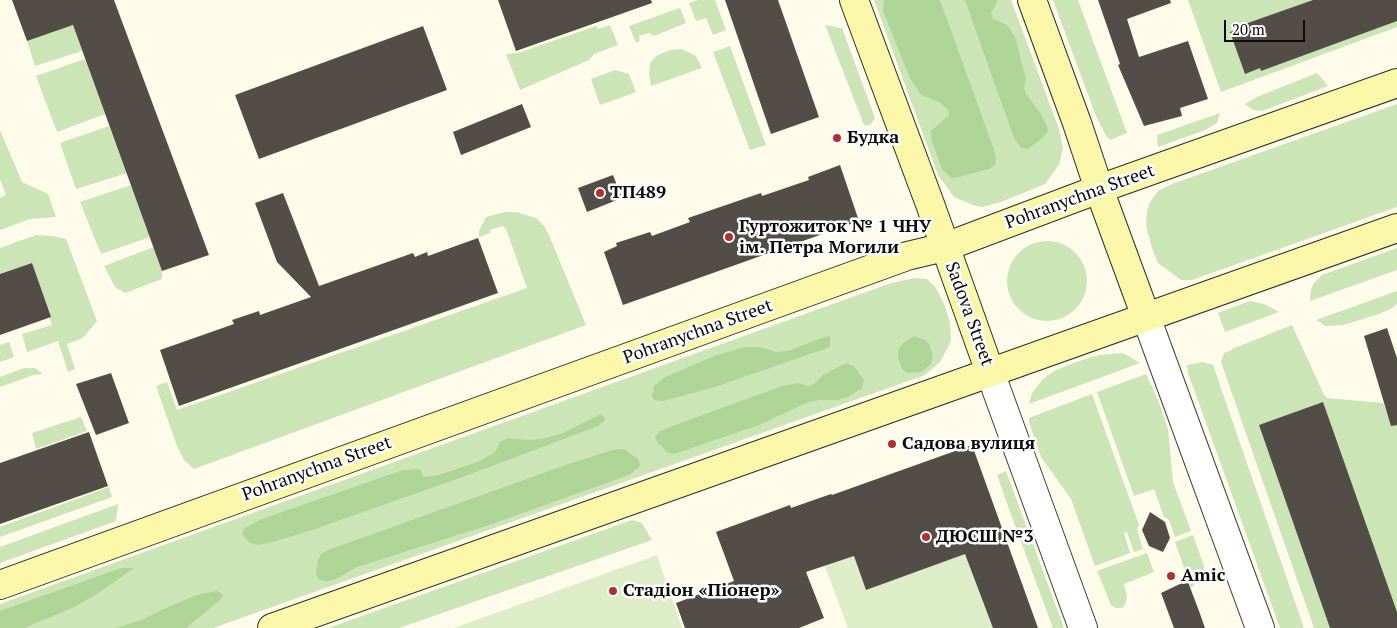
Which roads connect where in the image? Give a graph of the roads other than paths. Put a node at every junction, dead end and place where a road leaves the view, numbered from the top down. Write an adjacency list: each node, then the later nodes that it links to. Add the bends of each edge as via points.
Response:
1 (854, 0): 6 (main road, Sadova Street)
2 (1032, 0): 4 (main road)
3 (1397, 83): 4 (main road, Pohranychna Street)
4 (1099, 190): 6 (main road, Pohranychna Street); 7 (main road)
5 (1397, 228): 7 (main road)
6 (945, 246): 8 (main road, Sadova Street); 9 (main road, Pohranychna Street, via 907,256)
7 (1146, 317): 8 (main road); 12 (street)
8 (990, 372): 10 (main road); 11 (street, Sadova Street)
9 (0, 585)
10 (272, 628)
11 (1083, 628)
12 (1260, 628)

